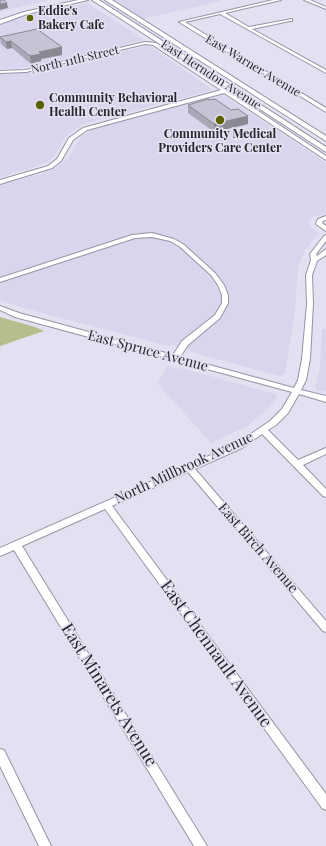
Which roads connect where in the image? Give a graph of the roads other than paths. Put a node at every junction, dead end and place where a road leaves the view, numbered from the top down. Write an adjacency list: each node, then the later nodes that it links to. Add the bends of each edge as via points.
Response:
1 (68, 0): 11 (main road, via 26,9)
2 (85, 0): 11 (main road)
3 (95, 0): 19 (main road, East Herndon Avenue)
4 (108, 0): 18 (main road, East Herndon Avenue)
5 (248, 0): 8 (street)
6 (279, 0): 8 (street)
7 (306, 0): 9 (street)
8 (257, 5): 10 (street)
9 (326, 8)
10 (222, 13): 13 (street); 17 (street, East Warner Avenue, via 181,22)
11 (1, 19)
12 (290, 20): 13 (street)
13 (249, 28): 14 (street)
14 (325, 71)
15 (0, 72): 16 (street, North 11th Street, via 33,70 150,43)
16 (224, 91): 20 (street); 21 (street, via 86,129 71,139 59,160 50,167)
17 (326, 110)
18 (326, 140)
19 (326, 150)
20 (326, 158)
21 (0, 182)
22 (326, 218): 23 (street, via 320,220 319,224)
23 (326, 229)
24 (326, 238): 26 (street, North Millbrook Avenue, via 313,254)
25 (326, 251): 26 (street)
26 (314, 260): 30 (street, North Millbrook Avenue, via 310,275 305,367)
27 (0, 280): 29 (street, via 134,236 152,235 172,240 181,245 212,274 225,295 225,303 218,316 185,343)
28 (0, 308): 29 (street, East Spruce Avenue, via 17,315)
29 (175, 358): 30 (street, East Spruce Avenue)
30 (297, 392): 31 (street, East Spruce Avenue); 32 (street, North Millbrook Avenue, via 285,411)
31 (326, 399)
32 (263, 430): 34 (street); 35 (street, North Millbrook Avenue, via 239,446)
33 (326, 451): 34 (street)
34 (297, 464): 36 (street)
35 (189, 468): 37 (street, North Millbrook Avenue); 40 (street, East Birch Avenue)
36 (326, 494)
37 (106, 504): 38 (street, North Millbrook Avenue); 42 (street, East Chennault Avenue)
38 (16, 545): 39 (street, North Millbrook Avenue); 44 (street, East Minarets Avenue)
39 (0, 552)
40 (326, 628)
41 (0, 754): 43 (street)
42 (326, 804)
43 (45, 846)
44 (201, 846)

